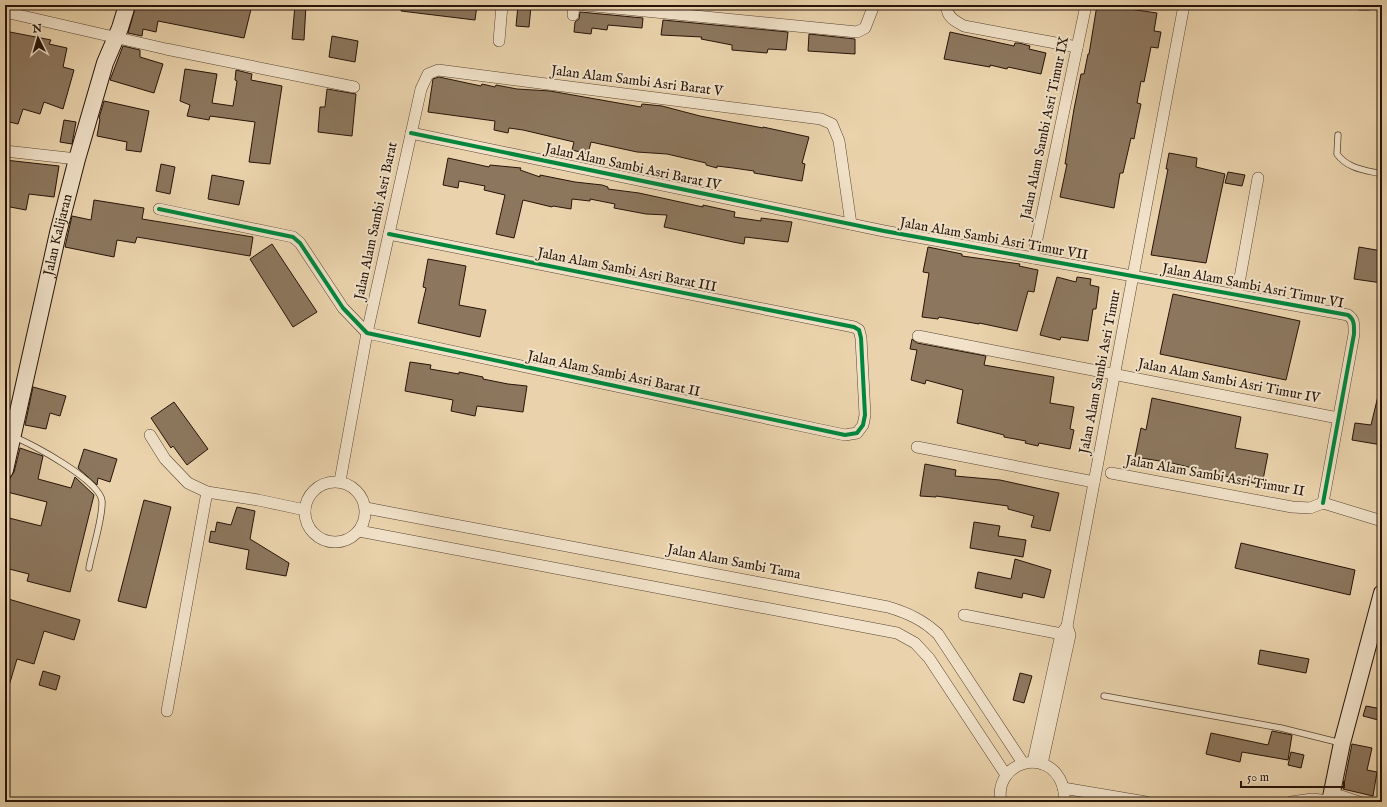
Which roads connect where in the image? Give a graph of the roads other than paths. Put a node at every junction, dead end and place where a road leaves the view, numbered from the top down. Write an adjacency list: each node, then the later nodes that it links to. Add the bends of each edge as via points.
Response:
1 (127, 5): 11 (street, Jalan Kalijaran)
2 (502, 5): 12 (street)
3 (584, 5): 4 (street, via 857,32 865,28)
4 (874, 5)
5 (948, 5): 13 (street, via 948,14 964,26)
6 (1086, 5): 13 (street, Jalan Alam Sambi Asri Timur IX)
7 (1184, 5): 26 (street, Jalan Alam Sambi Asri Timur)
8 (1361, 5): 9 (street)
9 (1367, 5)
10 (5, 12): 11 (street)
11 (115, 38): 15 (street); 19 (street, Jalan Kalijaran, via 98,84)
12 (498, 41)
13 (1077, 47): 25 (street, Jalan Alam Sambi Asri Timur IX)
14 (438, 70): 16 (street, Jalan Alam Sambi Asri Barat, via 428,74 421,89); 23 (street, Jalan Alam Sambi Asri Barat V, via 821,119 832,124 839,141)
15 (354, 87)
16 (411, 133): 23 (street, Jalan Alam Sambi Asri Barat IV); 24 (street, Jalan Alam Sambi Asri Barat)
17 (1338, 135): 20 (lane, via 1337,154 1343,162 1348,166)
18 (5, 152): 19 (street)
19 (77, 159): 34 (street, Jalan Kalijaran)
20 (1382, 174)
21 (1258, 178): 27 (street)
22 (159, 209): 28 (street, via 293,237 300,243 343,308)
23 (854, 224): 25 (street, Jalan Alam Sambi Asri Timur VII)
24 (389, 234): 28 (street, Jalan Alam Sambi Asri Barat); 32 (street, Jalan Alam Sambi Asri Barat III, via 854,327 859,330 865,415 863,425)
25 (1033, 258): 26 (street, Jalan Alam Sambi Asri Timur VII)
26 (1133, 275): 27 (street, Jalan Alam Sambi Asri Timur VI); 30 (street, Jalan Alam Sambi Asri Timur)
27 (1237, 294): 31 (street, Jalan Alam Sambi Asri Timur VI, via 1352,317 1354,334)
28 (367, 333): 32 (street, Jalan Alam Sambi Asri Barat II, via 845,435); 38 (street, Jalan Alam Sambi Asri Barat)
29 (918, 336): 30 (street, Jalan Alam Sambi Asri Timur IV)
30 (1115, 374): 31 (street, Jalan Alam Sambi Asri Timur IV); 39 (street, Jalan Alam Sambi Asri Timur)
31 (1338, 418): 41 (street)
32 (857, 433)
33 (150, 434): 40 (street, via 165,459 178,474 188,483)
34 (13, 436): 36 (street, Jalan Kalijaran); 46 (lane, via 82,476 98,491 102,501)
35 (917, 447): 39 (street)
36 (5, 470)
37 (1111, 473): 41 (street, Jalan Alam Sambi Asri Timur II, via 1292,507 1310,508)
38 (340, 481): 42 (street, via 352,486 362,495); 43 (street, via 330,481 312,491)
39 (1094, 482): 49 (street, Jalan Alam Sambi Asri Timur)
40 (207, 492): 43 (street); 51 (street)
41 (1323, 503): 44 (street, Jalan Alam Sambi Asri Timur II)
42 (366, 508): 45 (street, via 364,524); 53 (street, Jalan Alam Sambi Tama, via 888,607 908,613 938,634)
43 (305, 510): 45 (street, via 310,529 326,541 345,541)
44 (1382, 521)
45 (359, 531): 54 (street, via 897,633 915,643 929,658)
46 (89, 568)
47 (1382, 593): 52 (street)
48 (964, 616): 49 (street)
49 (1066, 632): 53 (street, Jalan Alam Sambi Asri Timur)
50 (1104, 696): 52 (lane, via 1281,728)
51 (167, 711)
52 (1342, 743): 56 (street)
53 (1033, 763): 54 (street, via 1013,768); 55 (street, via 1052,769)
54 (1006, 775): 57 (street, via 1001,785)
55 (1064, 788): 58 (street); 59 (street)
56 (1331, 799): 60 (street); 61 (street)
57 (1001, 802)
58 (1063, 802)
59 (1146, 802)
60 (1291, 802)
61 (1359, 802)

